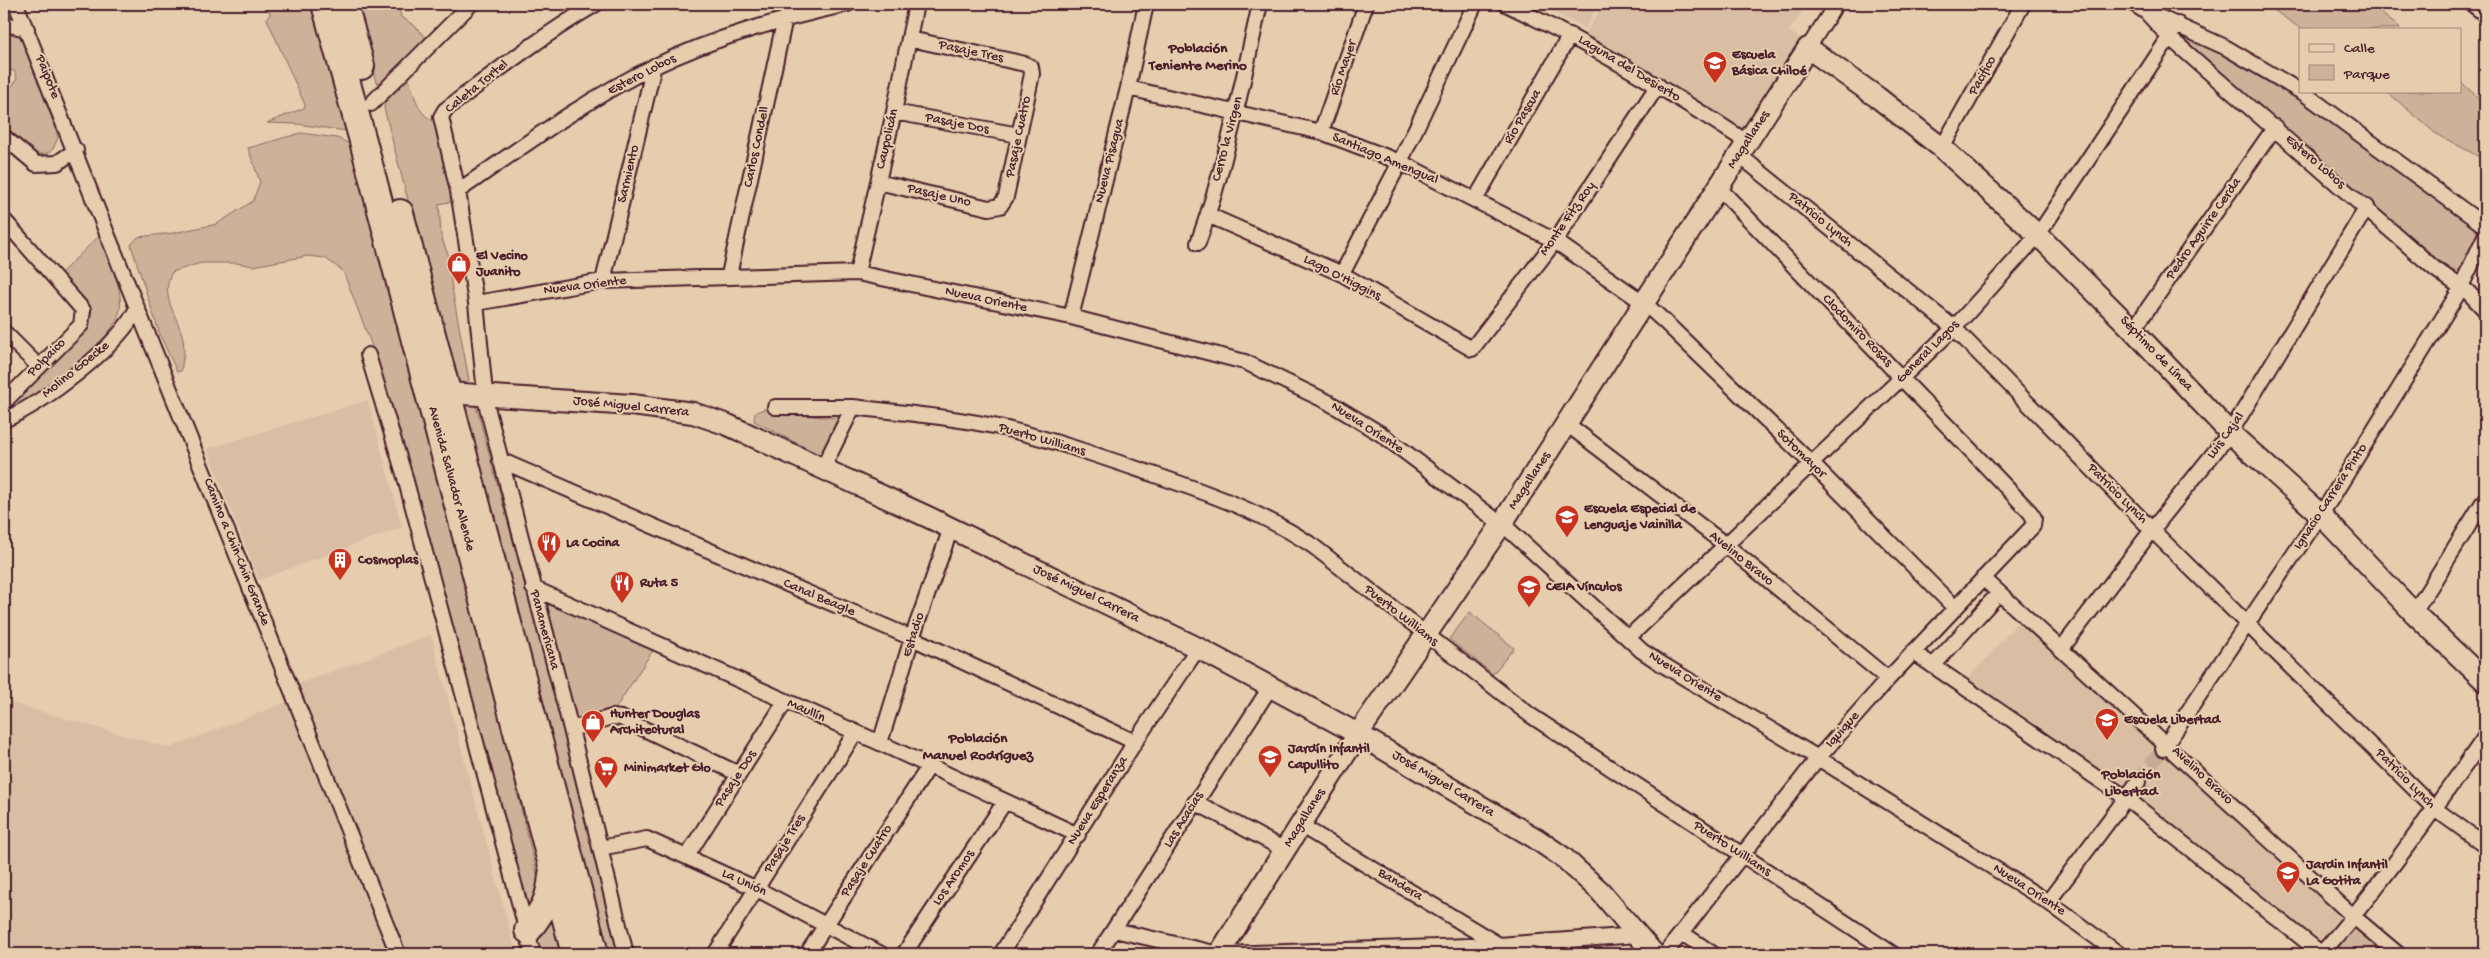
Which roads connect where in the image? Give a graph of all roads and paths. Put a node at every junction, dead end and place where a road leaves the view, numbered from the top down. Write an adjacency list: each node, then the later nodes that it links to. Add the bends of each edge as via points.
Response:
1 (16, 4): 22 (street, Paipote)
2 (325, 4): 131 (highway, Avenida Salvador Allende)
3 (344, 4): 33 (highway, Avenida Salvador Allende)
4 (471, 4): 33 (street)
5 (596, 4): 46 (street, Caleta Tortel, via 563,23 444,110 442,127)
6 (848, 4): 19 (street, Estero Lobos)
7 (916, 4): 25 (street, Caupolicán)
8 (1146, 4): 30 (street, Nueva Pisagua)
9 (1260, 4): 35 (street, Cerro la Virgen)
10 (1366, 4): 37 (street, Río Mayer)
11 (1474, 4): 43 (street)
12 (1506, 4): 23 (street, Laguna del Desierto)
13 (1836, 4): 26 (street, Magallanes)
14 (2023, 4): 41 (street, Pacifico)
15 (2134, 4): 17 (street, Estero Lobos)
16 (2472, 4): 18 (street)
17 (2146, 12): 21 (street, Estero Lobos); 24 (street, Estero Lobos)
18 (2485, 14)
19 (785, 18): 27 (street, Estero Lobos); 59 (street, Carlos Condell)
20 (4, 24): 22 (street)
21 (2178, 24): 24 (street, General Lagos); 31 (street, Estero Lobos, via 2260,65)
22 (27, 29): 42 (street, Paipote)
23 (1570, 34): 29 (street, Laguna del Desierto); 47 (street, Río Pascua)
24 (2170, 38): 36 (street, Estero Lobos); 53 (street, General Lagos)
25 (910, 39): 28 (street, Pasaje Tres); 34 (street, Caupolicán)
26 (1808, 48): 40 (street, Magallanes); 41 (street, Séptimo de Línea, via 1878,97)
27 (654, 66): 46 (street, Estero Lobos, via 556,125); 60 (street, Sarmiento)
28 (1031, 68): 38 (street, Pasaje Cuatro)
29 (1658, 85): 40 (street, Laguna del Desierto); 55 (street, Monte Fitz Roy)
30 (1128, 88): 35 (street, Santiago Amengual); 66 (street, Nueva Pisagua)
31 (2299, 90)
32 (2302, 92): 52 (street, Estero Lobos)
33 (371, 104): 74 (highway, Avenida Salvador Allende)
34 (894, 112): 38 (street, Pasaje Dos); 44 (street, Caupolicán)
35 (1235, 113): 37 (street, Santiago Amengual); 50 (street, Cerro la Virgen)
36 (2275, 127): 49 (street, Estero Lobos); 68 (street, Pedro Aguirre Cerda)
37 (1321, 132): 43 (street, Santiago Amengual)
38 (1019, 135): 48 (street, Pasaje Cuatro, via 1006,197)
39 (4, 137): 42 (street, via 36,164 57,163)
40 (1743, 148): 45 (street, Magallanes); 67 (street, Patricio Lynch)
41 (1942, 148): 53 (street, Séptimo de Línea)
42 (76, 150): 64 (street, Camino a Chin-Chin Grande)
43 (1400, 162): 47 (street, Santiago Amengual); 58 (street)
44 (878, 182): 48 (street, Pasaje Uno, via 989,208); 57 (street, Caupolicán)
45 (1718, 188): 63 (street, Magallanes); 73 (street, Clodomiro Rosas)
46 (458, 191): 62 (street, Caleta Tortel)
47 (1475, 200): 55 (street, Santiago Amengual)
48 (1000, 206)
49 (2367, 207): 61 (street, Estero Lobos); 81 (street, Luis Cajal)
50 (1208, 215): 56 (street, Cerro la Virgen); 58 (street, Lago O'Higgins)
51 (4, 220): 72 (street, Polpaico, via 83,310 81,325)
52 (2485, 226)
53 (2038, 236): 67 (street, General Lagos); 68 (street, Séptimo de Línea)
54 (2485, 236): 61 (street, Ignacio Carrera Pinto)
55 (1555, 241): 63 (street, Santiago Amengual); 70 (street, Monte Fitz Roy)
56 (1198, 243)
57 (857, 273): 59 (street, Nueva Oriente); 66 (street, Nueva Oriente)
58 (1342, 274): 70 (street, Lago O'Higgins)
59 (729, 275): 60 (street, Nueva Oriente)
60 (603, 282): 62 (street, Nueva Oriente)
61 (2461, 287): 65 (street, Estero Lobos); 86 (street, Ignacio Carrera Pinto)
62 (476, 303): 75 (street, Panamericana)
63 (1644, 304): 80 (street, Magallanes); 83 (street, Sotomayor)
64 (137, 308): 79 (street, Molino Goecke, via 119,335 74,374 27,409); 141 (street, Camino a Chin-Chin Grande)
65 (2485, 310)
66 (1071, 317): 88 (street, Nueva Oriente, via 1245,362 1320,398 1381,434)
67 (1954, 328): 73 (street, General Lagos); 90 (street, Patricio Lynch)
68 (2133, 330): 81 (street, Séptimo de Línea)
69 (4, 332): 72 (street)
70 (1472, 349)
71 (368, 355): 139 (street, via 404,474)
72 (38, 366): 76 (street, Polpaico)
73 (1902, 378): 83 (street, General Lagos); 87 (street, Clodomiro Rosas)
74 (448, 393): 75 (street, José Miguel Carrera); 143 (highway, Avenida Salvador Allende)
75 (485, 395): 82 (street, Panamericana); 84 (street, José Miguel Carrera, via 632,405 692,413 728,425)
76 (4, 402)
77 (776, 407): 78 (street, Puerto Williams)
78 (852, 407): 84 (street); 98 (street, Puerto Williams, via 1011,430 1213,495 1263,516 1308,543)
79 (4, 420)
80 (1567, 424): 88 (street, Magallanes); 91 (street, Avelino Bravo)
81 (2230, 433): 86 (street, Séptimo de Línea); 90 (street, Luis Cajal)
82 (500, 460): 93 (street, Panamericana); 99 (street, Canal Beagle)
83 (1812, 464): 91 (street, General Lagos); 95 (street, Sotomayor)
84 (823, 468): 89 (street, José Miguel Carrera)
85 (2485, 499): 96 (street)
86 (2321, 515): 96 (street, Séptimo de Línea); 97 (street, Ignacio Carrera Pinto)
87 (2034, 518): 92 (street, Iquique, via 2033,526)
88 (1501, 525): 98 (street, Magallanes); 100 (street, Nueva Oriente)
89 (951, 528): 99 (street, Estadio); 101 (street, José Miguel Carrera)
90 (2152, 530): 97 (street, Patricio Lynch); 102 (street, Luis Cajal)
91 (1726, 546): 100 (street, General Lagos); 105 (street, Avelino Bravo)
92 (1984, 578): 94 (street, Avelino Bravo); 95 (street, Iquique)
93 (533, 588): 108 (street, Maullín); 109 (street, Panamericana)
94 (1999, 593): 102 (street, Avelino Bravo); 104 (street)
95 (1956, 608): 103 (street, Iquique)
96 (2414, 613): 106 (street, Séptimo de Línea)
97 (2249, 623): 115 (street, Ignacio Carrera Pinto); 123 (street, Patricio Lynch)
98 (1426, 636): 111 (street, Magallanes); 130 (street, Puerto Williams, via 1530,715)
99 (912, 638): 113 (street, Canal Beagle); 114 (street, Estadio)
100 (1628, 638): 116 (street, Nueva Oriente, via 1660,663)
101 (1198, 648): 107 (street, José Miguel Carrera); 113 (street, Nueva Esperanza)
102 (2062, 648): 115 (street, Avelino Bravo)
103 (1913, 652): 104 (street); 105 (street, Iquique)
104 (1933, 666): 120 (street)
105 (1888, 679): 116 (street, Iquique)
106 (2485, 681)
107 (1271, 686): 111 (street, José Miguel Carrera); 122 (street, Las Acacias)
108 (785, 702): 110 (street, Maullín); 118 (street, Pasaje Dos)
109 (571, 729): 118 (street, via 612,717 621,718); 127 (street, Panamericana)
110 (854, 733): 114 (street, Maullín); 132 (street, Pasaje Tres)
111 (1358, 734): 124 (street, Magallanes); 138 (street, José Miguel Carrera, via 1554,850 1600,890)
112 (2485, 737): 123 (street)
113 (1135, 742): 125 (street, Nueva Esperanza)
114 (880, 743): 117 (street, Maullín)
115 (2165, 746): 134 (street, Avelino Bravo)
116 (1818, 758): 130 (street, Iquique); 133 (street, Nueva Oriente)
117 (928, 768): 121 (street, Maullín); 135 (street, Pasaje Cuatro)
118 (739, 774): 129 (street, Pasaje Dos)
119 (2138, 782): 120 (street)
120 (2126, 798): 133 (street); 157 (street)
121 (1004, 802): 125 (street, Maullín); 148 (street, Los Aromos)
122 (1195, 802): 128 (street); 136 (street, Las Acacias)
123 (2435, 809): 126 (street, Patricio Lynch); 134 (street)
124 (1300, 825): 128 (street, Magallanes); 140 (street, Bandera)
125 (1078, 835): 149 (street, Nueva Esperanza)
126 (2485, 845)
127 (600, 848): 129 (street, La Unión, via 647,839); 144 (street, Panamericana)
128 (1286, 850): 151 (street, Magallanes)
129 (686, 856): 132 (street, La Unión)
130 (1742, 856): 137 (street, Iquique); 155 (street, Puerto Williams)
131 (553, 869): 139 (highway, via 549,899); 142 (highway, Avenida Salvador Allende)
132 (757, 889): 135 (street, La Unión); 145 (street, Pasaje Tres)
133 (2048, 902): 156 (street, Nueva Oriente)
134 (2354, 917): 157 (street); 158 (street, Avelino Bravo)
135 (826, 924): 146 (street, Pasaje Cuatro); 147 (street, La Unión)
136 (1114, 930): 150 (street, Las Acacias); 151 (street)
137 (1682, 934): 153 (street, Iquique); 154 (street)
138 (1638, 935): 140 (street); 152 (street, José Miguel Carrera)
139 (530, 942)
140 (1499, 945): 151 (street)
141 (398, 954)
142 (575, 954)
143 (595, 954)
144 (626, 954)
145 (716, 954)
146 (807, 954)
147 (881, 954)
148 (904, 954)
149 (1001, 954)
150 (1098, 954)
151 (1220, 954)
152 (1654, 954)
153 (1665, 954)
154 (1713, 954)
155 (1893, 954)
156 (2119, 954)
157 (2322, 954)
158 (2398, 954)

